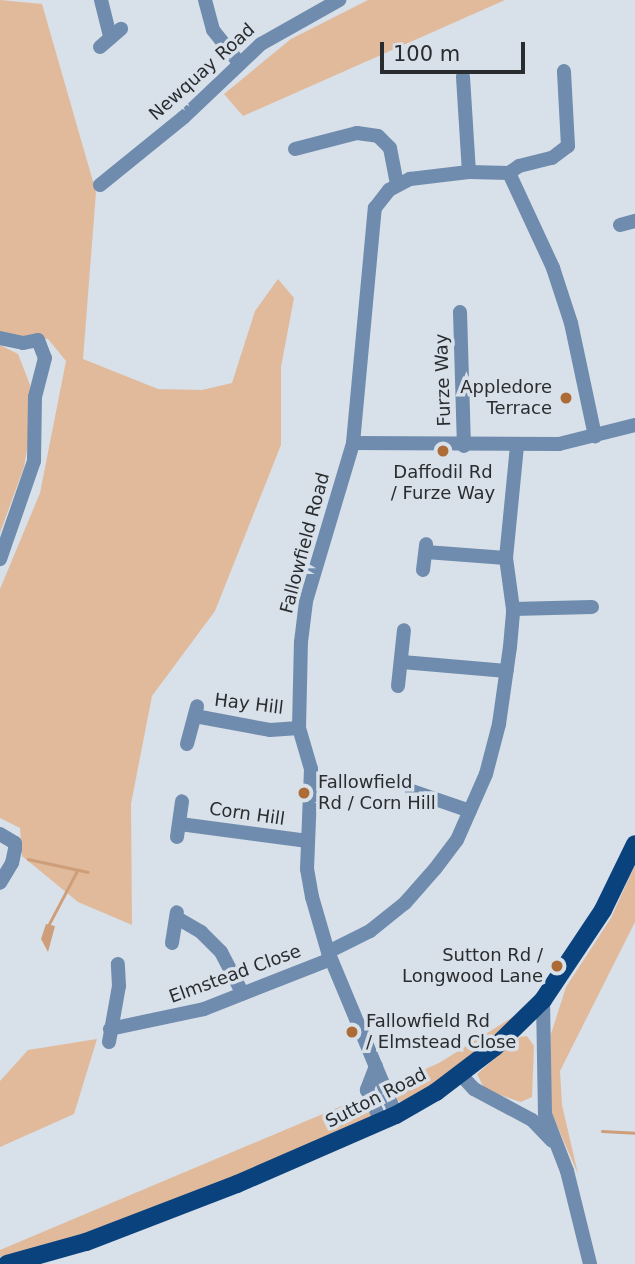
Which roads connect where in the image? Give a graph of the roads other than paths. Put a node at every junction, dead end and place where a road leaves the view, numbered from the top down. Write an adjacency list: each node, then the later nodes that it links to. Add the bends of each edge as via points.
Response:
1 (101, 0): 4 (street, via 116,32)
2 (205, 0): 5 (street, via 213,30)
3 (338, 0): 5 (street, Newquay Road, via 284,27)
4 (100, 47)
5 (240, 64): 12 (street, Newquay Road)
6 (463, 77): 9 (street, via 457,92)
7 (561, 80): 10 (street, via 568,146 552,158)
8 (294, 150): 11 (street, via 357,133 379,136 390,148)
9 (469, 172): 10 (street); 11 (street)
10 (509, 173): 16 (street, via 553,268 571,323)
11 (397, 184): 17 (street, Fallowfield Road, via 378,200 370,219)
12 (100, 185)
13 (458, 311): 18 (street, Furze Way)
14 (0, 338): 21 (street, via 23,343 38,340 45,358 35,397 34,461)
15 (635, 425): 16 (street)
16 (595, 436): 19 (street)
17 (353, 443): 18 (street); 29 (street, Fallowfield Road, via 306,601)
18 (464, 446): 19 (street)
19 (517, 446): 20 (street, Elmstead Close)
20 (506, 558): 22 (street, via 426,548); 24 (street, Elmstead Close)
21 (0, 559)
22 (423, 570)
23 (595, 607): 24 (street)
24 (513, 609): 27 (street, Elmstead Close)
25 (404, 630): 26 (street)
26 (401, 662): 27 (street); 28 (street)
27 (507, 671): 33 (street, Elmstead Close, via 493,749)
28 (398, 686)
29 (299, 727): 30 (street, Hay Hill, via 270,730 196,711); 35 (street, Fallowfield Road, via 311,769)
30 (187, 744)
31 (410, 791): 33 (street)
32 (182, 801): 35 (street, Corn Hill, via 178,830)
33 (470, 811): 39 (street, Elmstead Close, via 457,840 405,903)
34 (0, 834): 37 (street, via 15,843 12,863)
35 (308, 841): 39 (street, Fallowfield Road, via 307,869)
36 (635, 844): 42 (main road, Sutton Road, via 603,910)
37 (0, 883)
38 (172, 943): 41 (street, via 177,915 222,952)
39 (330, 956): 41 (street, Elmstead Close); 46 (street, Fallowfield Road, via 376,1066)
40 (118, 964): 41 (street, Elmstead Close, via 110,1036)
41 (243, 993)
42 (543, 1000): 43 (main road, Sutton Road); 44 (street)
43 (460, 1074): 45 (street, via 474,1089); 46 (main road, Sutton Road)
44 (542, 1094): 45 (street); 47 (street)
45 (519, 1112): 47 (street)
46 (389, 1118): 48 (main road, Sutton Road, via 138,1223)
47 (553, 1142): 50 (street, via 567,1171)
48 (34, 1260): 49 (main road, Sutton Road)
49 (7, 1264)
50 (590, 1264)

